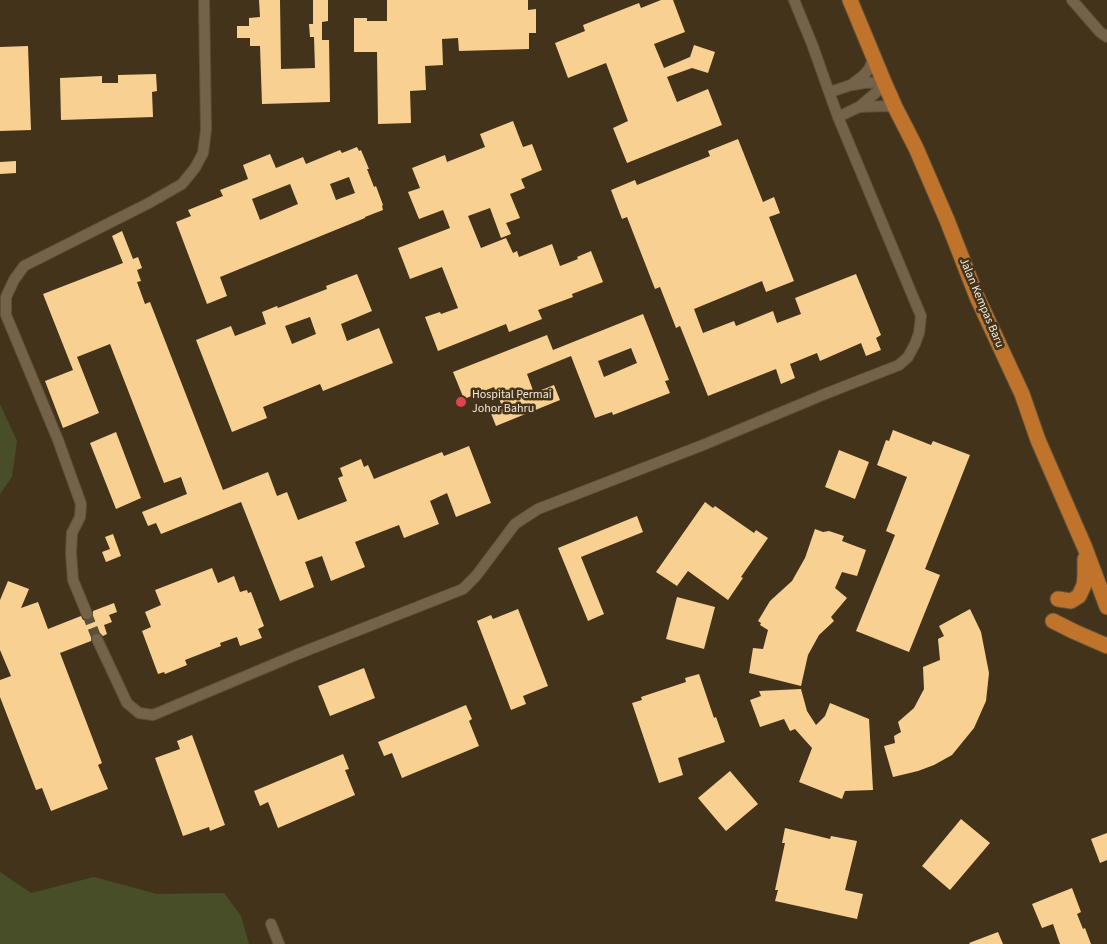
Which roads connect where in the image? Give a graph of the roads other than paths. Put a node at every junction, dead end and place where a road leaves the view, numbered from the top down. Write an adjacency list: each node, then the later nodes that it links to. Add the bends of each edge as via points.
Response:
1 (204, 0): 16 (street, via 206,130 203,154 195,168 182,184 149,203 24,266 6,297 6,315 81,504 80,517 72,533 71,553 73,580)
2 (794, 0): 9 (street)
3 (850, 0): 6 (main road, Jalan Kempas Baru)
4 (1072, 0): 5 (street)
5 (1107, 37)
6 (874, 56): 7 (main road, Jalan Kempas Baru); 8 (street, via 869,69)
7 (885, 84): 8 (street); 10 (street); 11 (main road, Jalan Kempas Baru)
8 (851, 85): 9 (street)
9 (830, 92): 12 (street)
10 (859, 107): 11 (street); 12 (street)
11 (894, 107): 13 (main road, Jalan Kempas Baru, via 916,148)
12 (838, 117): 18 (street, via 921,316 915,344 899,365 538,509 516,524 463,589 153,715 138,713 127,703)
13 (1085, 548): 14 (main road, via 1084,585 1079,596 1071,601); 15 (main road, Jalan Kempas Baru)
14 (1058, 599)
15 (1107, 607)
16 (87, 614)
17 (1053, 621): 19 (main road)
18 (96, 639)
19 (1107, 646)
20 (271, 924): 21 (street)
21 (279, 944)

